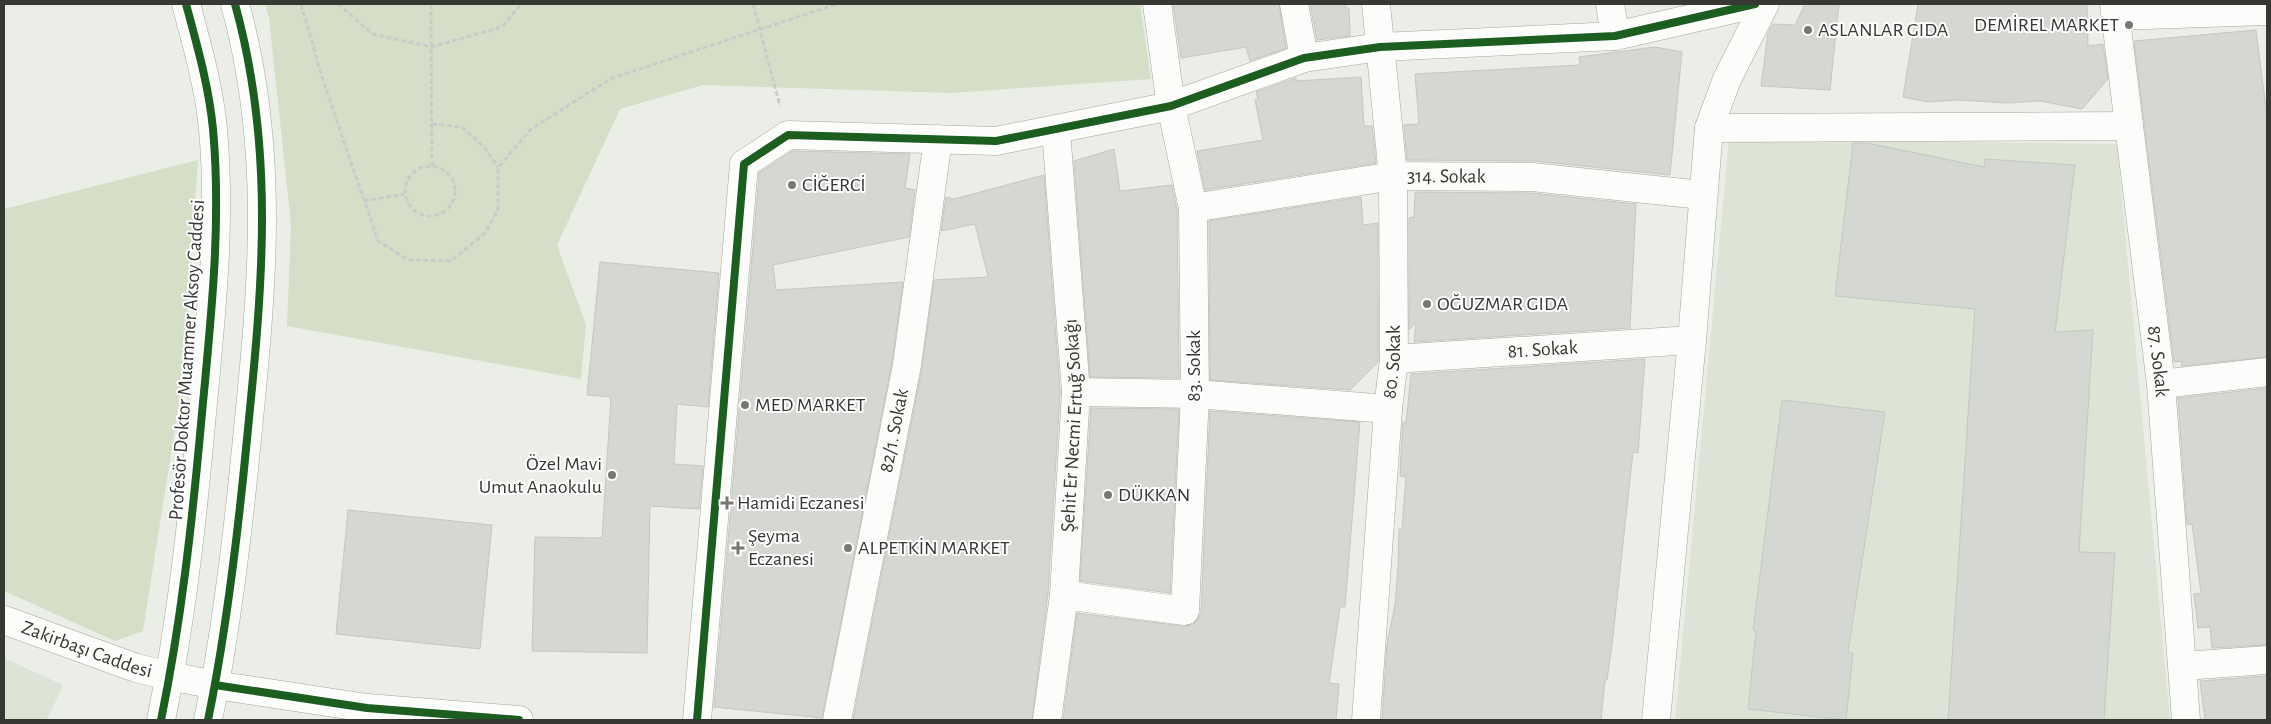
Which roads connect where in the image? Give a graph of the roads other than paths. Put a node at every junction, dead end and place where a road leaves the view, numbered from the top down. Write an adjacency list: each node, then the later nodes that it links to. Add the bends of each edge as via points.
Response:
1 (186, 4): 33 (street, Profesör Doktor Muammer Aksoy Caddesi, via 213,128 217,216 192,517)
2 (235, 4): 34 (street, via 254,89 264,197 258,328 242,489)
3 (1157, 4): 14 (street, 83. Sokak)
4 (1294, 4): 13 (street)
5 (1376, 4): 12 (street, 80. Sokak)
6 (1610, 4): 11 (street)
7 (1755, 4): 11 (street)
8 (1765, 4): 16 (street, via 1727,79)
9 (2115, 10): 10 (street); 15 (street, 87. Sokak)
10 (2267, 11)
11 (1615, 36): 12 (street)
12 (1380, 47): 13 (street); 19 (street, 80. Sokak)
13 (1304, 58): 14 (street)
14 (1171, 106): 17 (street); 21 (street, 83. Sokak)
15 (2129, 126): 16 (street); 25 (street, 87. Sokak)
16 (1709, 128): 20 (street)
17 (1056, 130): 18 (street, via 996,141); 26 (street, Şehit Er Necmi Ertuğ Sokağı)
18 (938, 139): 39 (street, via 788,135 744,164); 40 (street, 82/1. Sokak, via 907,365)
19 (1393, 176): 20 (street, 314. Sokak, via 1532,177); 21 (street, 314. Sokak); 23 (street, 80. Sokak)
20 (1702, 195): 22 (street)
21 (1193, 208): 27 (street, 83. Sokak)
22 (1692, 340): 23 (street, 81. Sokak); 43 (street)
23 (1394, 359): 28 (street, 80. Sokak)
24 (2267, 372): 25 (street)
25 (2161, 384): 32 (street, 87. Sokak)
26 (1076, 392): 27 (street); 29 (street, Şehit Er Necmi Ertuğ Sokağı)
27 (1195, 394): 28 (street); 29 (street, 83. Sokak, via 1184,611)
28 (1388, 409): 42 (street, 80. Sokak)
29 (1064, 596): 41 (street, Şehit Er Necmi Ertuğ Sokağı)
30 (4, 620): 33 (street, Zakirbaşı Caddesi, via 136,668)
31 (2267, 660): 32 (street)
32 (2182, 666): 44 (street, 87. Sokak)
33 (170, 676): 34 (street, Zakirbaşı Caddesi); 36 (street, Profesör Doktor Muammer Aksoy Caddesi)
34 (215, 685): 35 (street, Zakirbaşı Caddesi); 37 (street)
35 (374, 714): 38 (street, Zakirbaşı Caddesi)
36 (161, 720)
37 (208, 720)
38 (519, 720)
39 (698, 720)
40 (837, 720)
41 (1047, 720)
42 (1366, 720)
43 (1656, 720)
44 (2186, 720)

